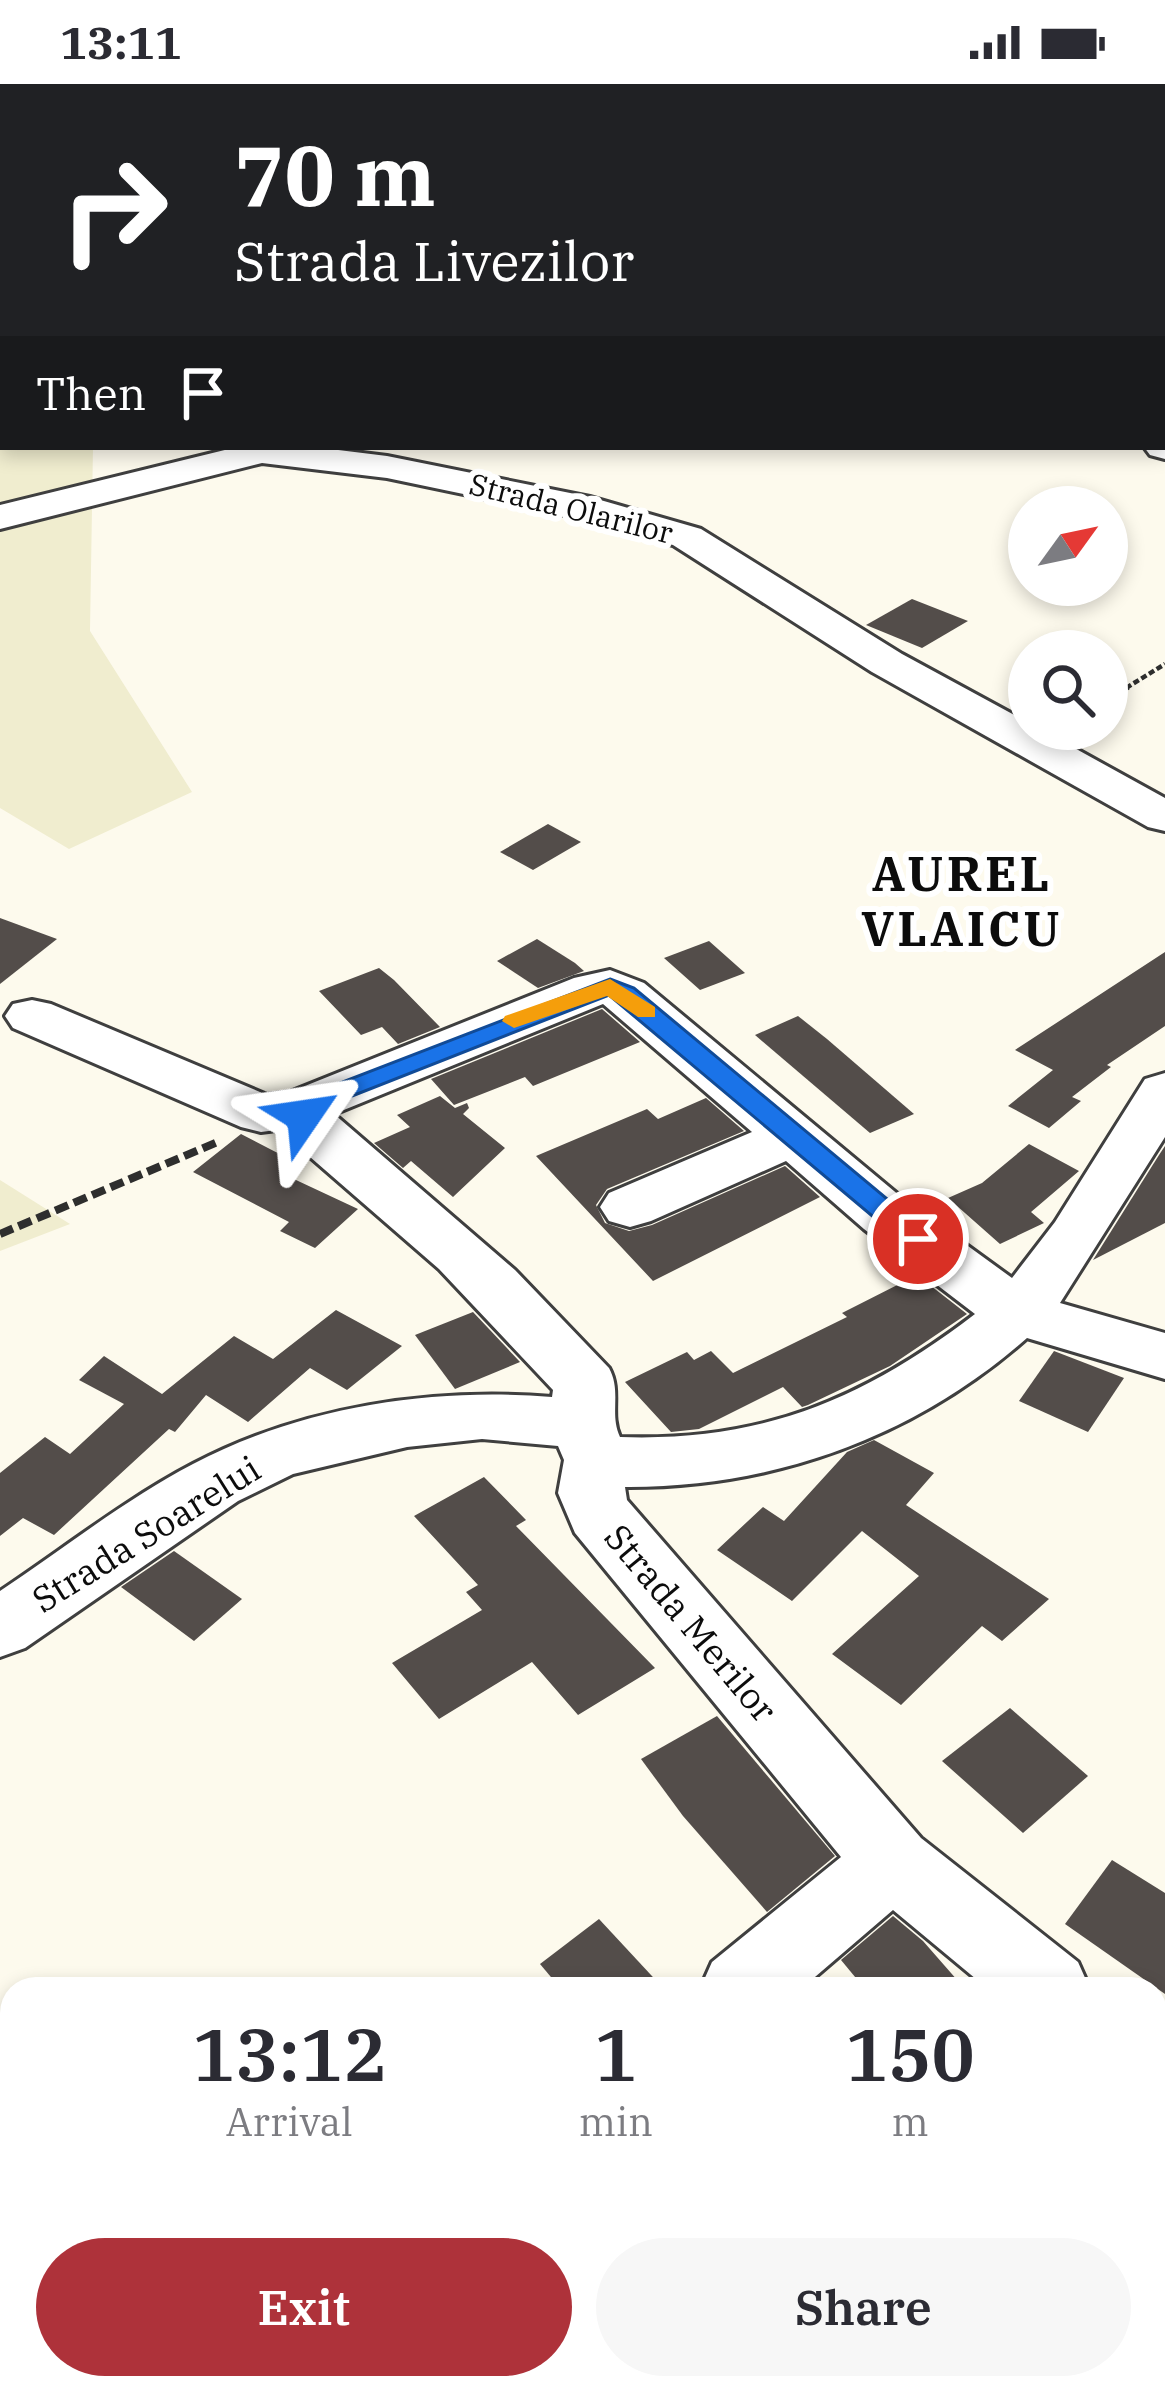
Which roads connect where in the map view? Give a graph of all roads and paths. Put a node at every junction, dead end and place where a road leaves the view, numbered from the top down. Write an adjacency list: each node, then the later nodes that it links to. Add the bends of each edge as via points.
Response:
1 (0, 517): 4 (street, Strada Olarilor, via 262,452 387,467 653,526 710,550 850,641)
2 (1165, 664): 3 (path)
3 (1128, 686)
4 (1165, 817)
5 (32, 1016): 7 (street, via 261,1114)
6 (1165, 1091): 11 (street, Strada Merilor)
7 (310, 1105): 8 (street, via 610,986); 10 (path); 13 (street, via 304,1116 322,1137 476,1267 586,1384)
8 (792, 1136): 9 (street); 11 (street)
9 (630, 1208)
10 (0, 1234)
11 (1017, 1312): 12 (street); 13 (street, Strada Merilor, via 834,1429 638,1466)
12 (1165, 1356)
13 (589, 1442): 14 (street, Strada Soarelui, via 482,1415 277,1453 214,1483); 15 (street, Strada Merilor, via 590,1494 599,1514)
14 (0, 1628)
15 (893, 1862): 16 (street); 17 (street, Strada Merilor)
16 (755, 1977)
17 (1034, 1977)

